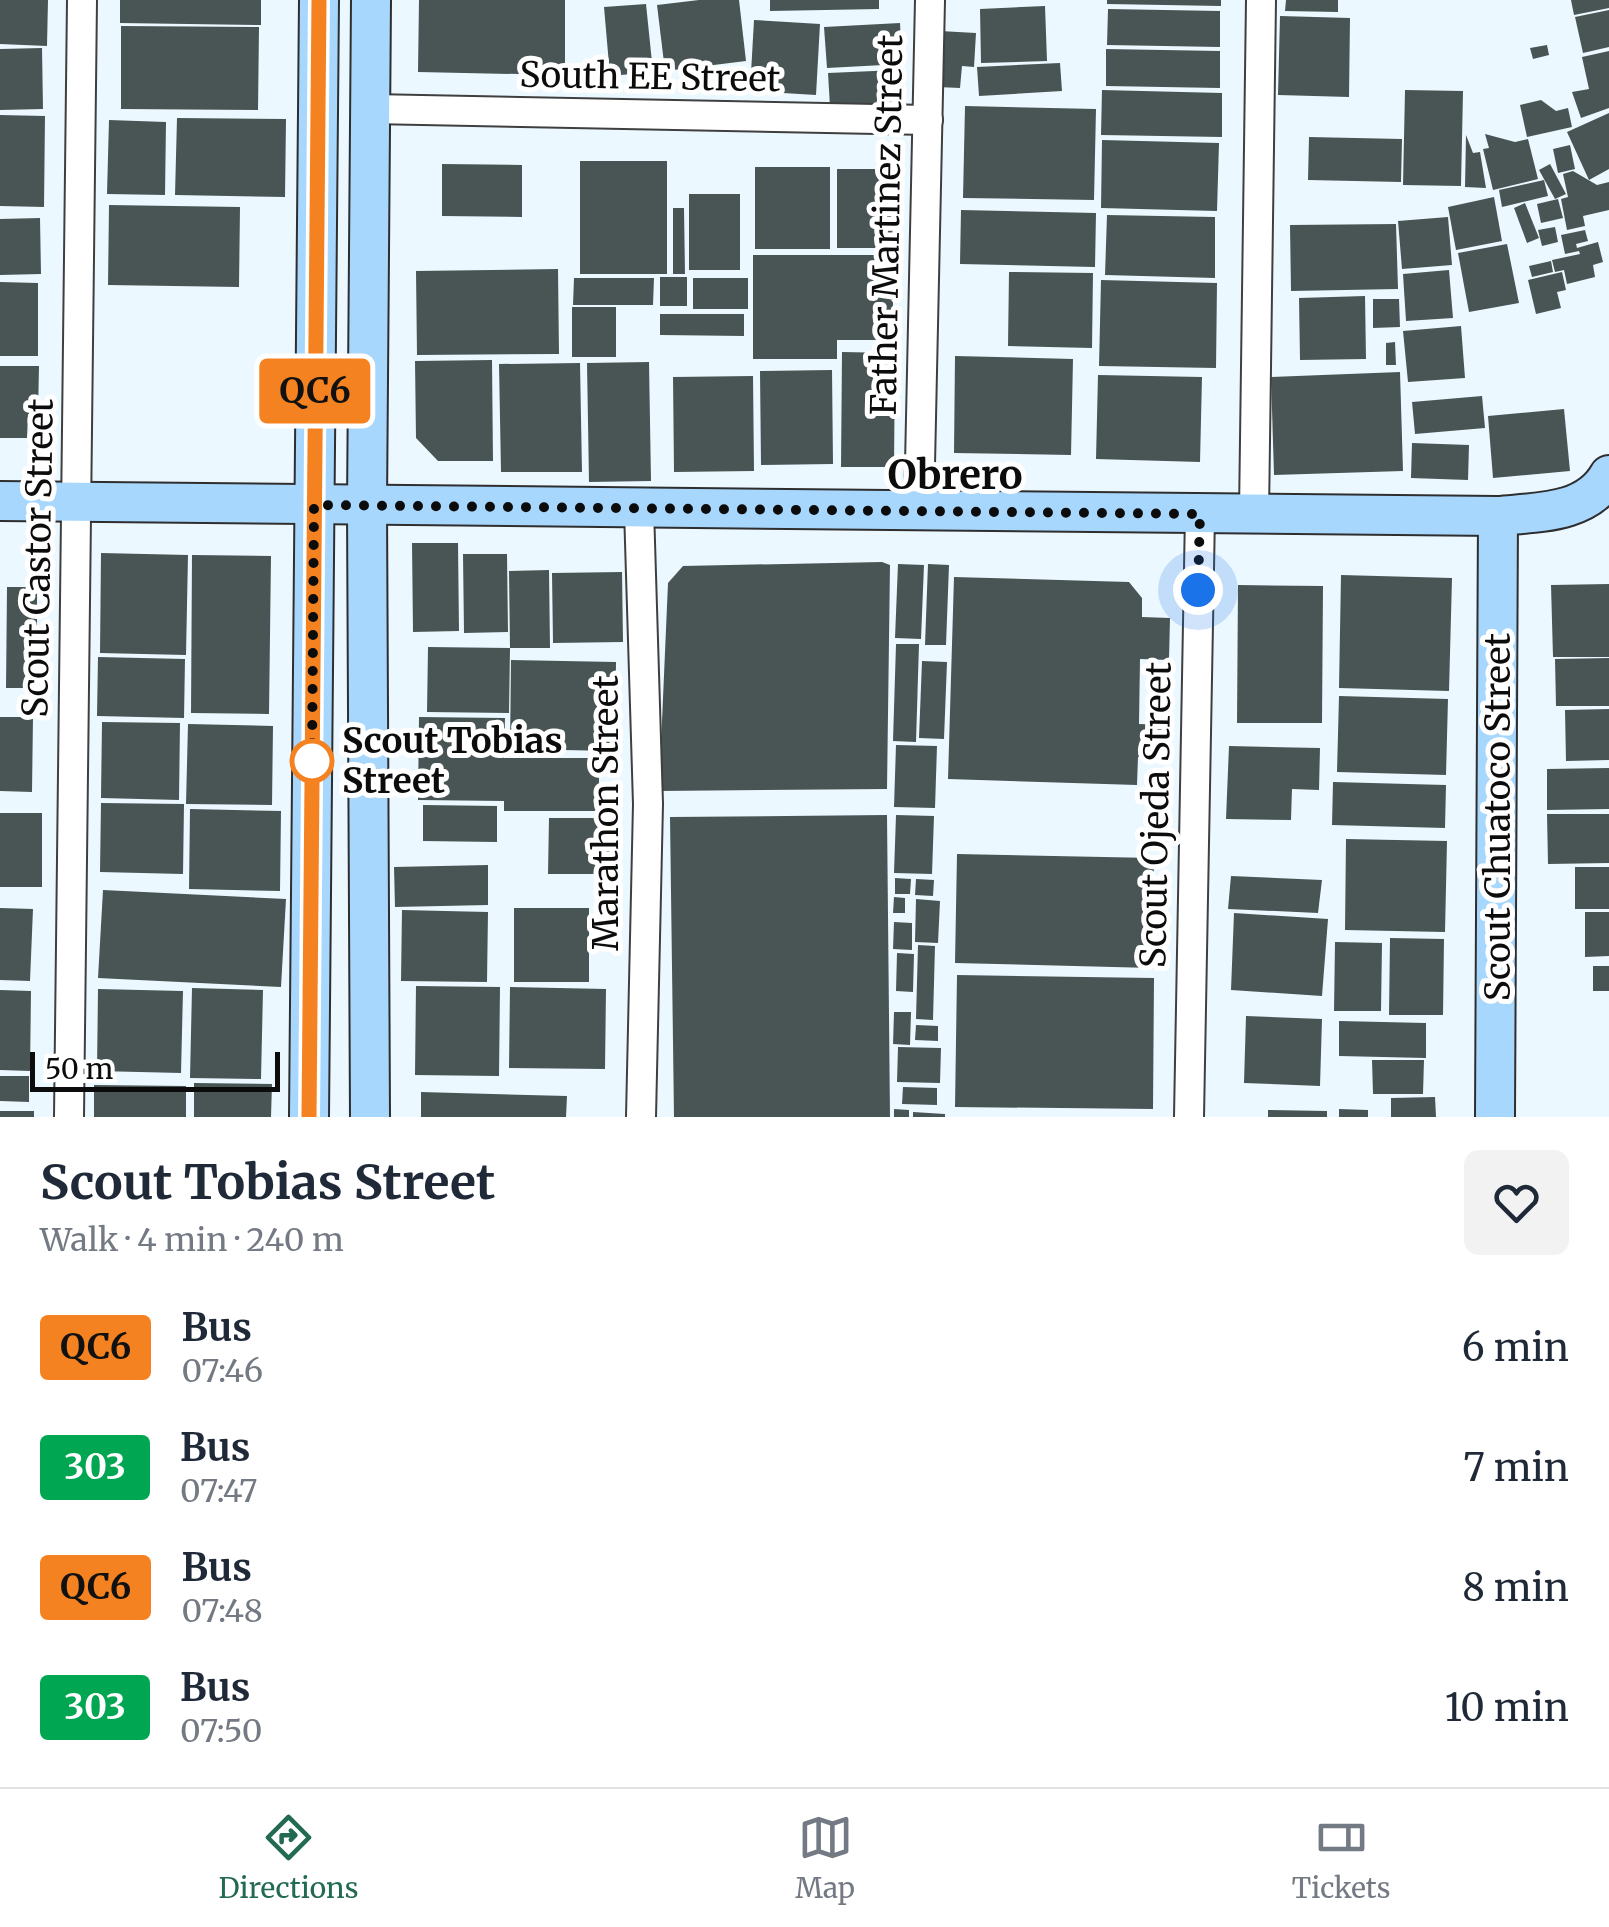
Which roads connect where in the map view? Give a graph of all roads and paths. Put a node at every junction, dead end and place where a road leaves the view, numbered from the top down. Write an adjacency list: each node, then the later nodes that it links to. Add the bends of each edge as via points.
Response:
1 (82, 0): 10 (street, Scout Castor Street)
2 (320, 0): 11 (street)
3 (372, 0): 6 (street)
4 (930, 0): 7 (street, Father Martinez Street)
5 (1261, 0): 16 (street)
6 (371, 109): 7 (street, South EE Street); 12 (street)
7 (928, 120): 14 (street, Father Martinez Street)
8 (1609, 475): 17 (street, via 1581,504)
9 (0, 501): 10 (street)
10 (76, 502): 11 (street); 18 (street, Scout Castor Street)
11 (314, 505): 12 (street); 19 (street)
12 (367, 506): 13 (street); 20 (street)
13 (639, 509): 14 (street); 21 (street, Marathon Street, via 648,804)
14 (918, 511): 15 (street)
15 (1200, 514): 16 (street); 22 (street, Scout Ojeda Street)
16 (1254, 514): 17 (street)
17 (1498, 516): 23 (street, Scout Chuatoco Street)
18 (69, 1117)
19 (309, 1117)
20 (370, 1117)
21 (641, 1117)
22 (1189, 1117)
23 (1495, 1117)

